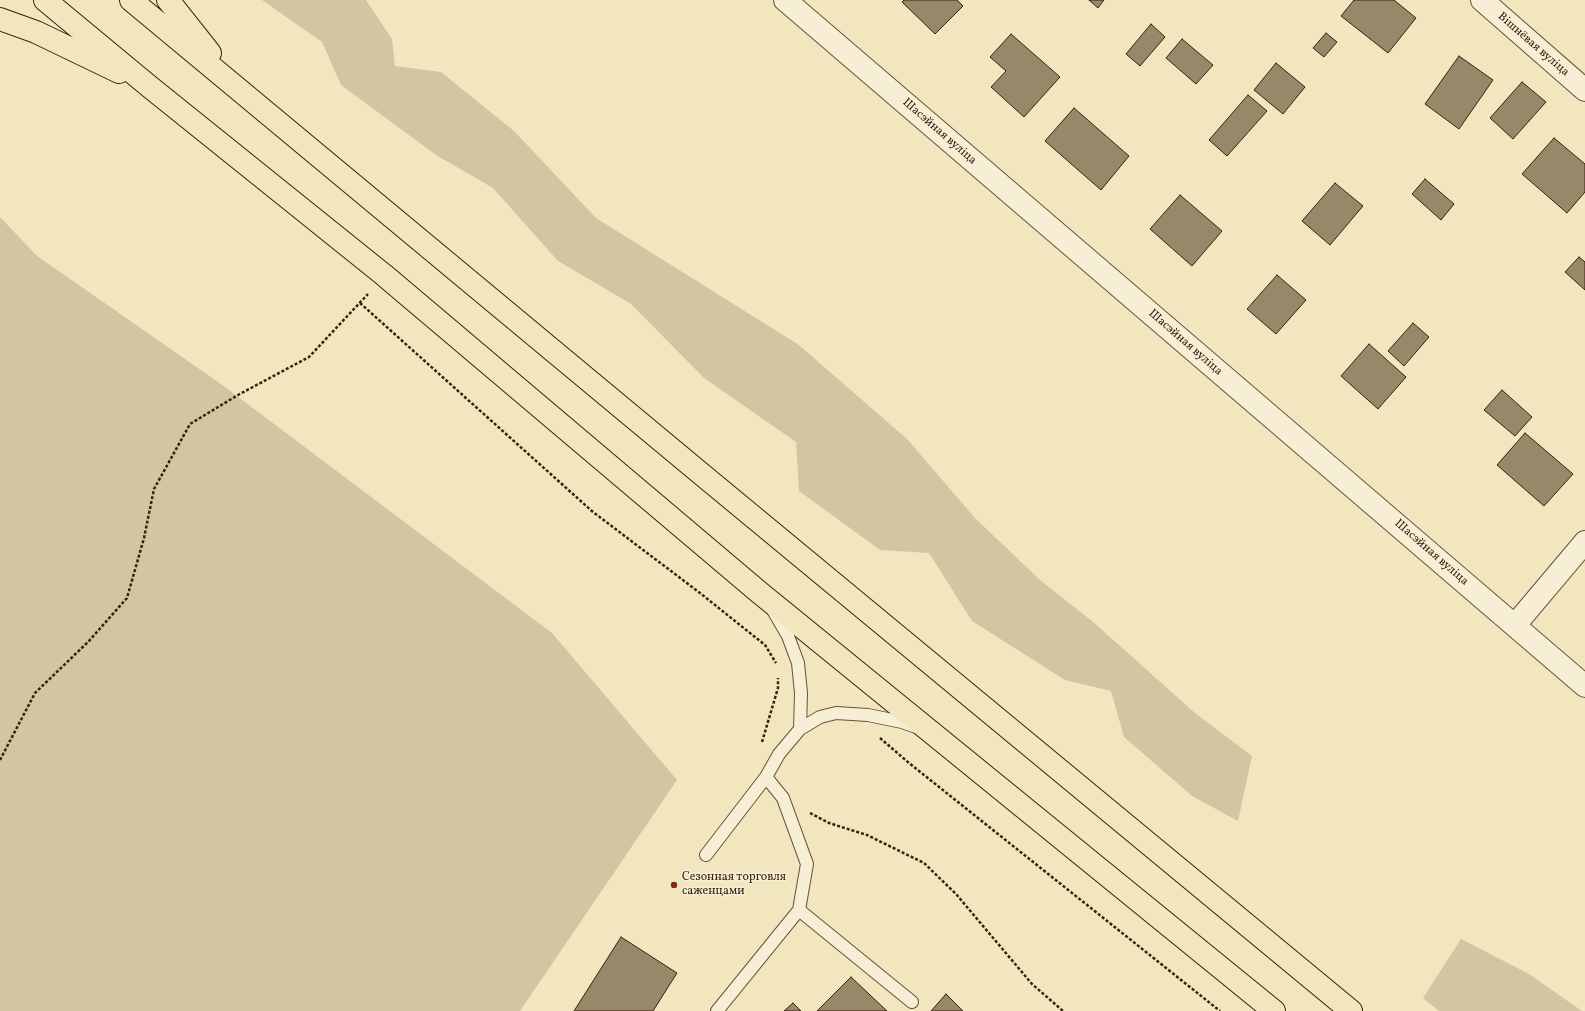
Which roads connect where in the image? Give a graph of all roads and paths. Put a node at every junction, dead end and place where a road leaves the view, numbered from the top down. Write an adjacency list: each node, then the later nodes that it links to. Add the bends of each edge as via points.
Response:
1 (45, 0): 7 (highway)
2 (132, 0): 9 (highway)
3 (168, 0): 9 (highway)
4 (785, 0): 13 (street, Шасэйная вуліца)
5 (1482, 0): 8 (street, Вішнёвая вуліца)
6 (0, 19): 7 (highway, via 36,32)
7 (150, 87): 12 (highway, via 384,275)
8 (1585, 90)
9 (241, 91): 26 (highway)
10 (360, 303): 17 (path, via 309,357 190,424 154,489 144,538 127,598 89,641 35,693)
11 (1585, 542): 13 (street)
12 (760, 593): 15 (lane, via 788,636 798,663 801,693); 16 (highway)
13 (1515, 625): 14 (street, Шасэйная вуліца)
14 (1585, 686)
15 (800, 729): 16 (lane, via 820,717 836,713 868,715 902,722); 18 (lane, via 779,754)
16 (931, 732): 25 (highway)
17 (0, 760)
18 (766, 777): 19 (lane); 20 (lane)
19 (783, 798): 21 (lane, via 807,864); 24 (path, via 829,823 867,835 924,863 956,894 1032,984)
20 (706, 854)
21 (799, 910): 22 (lane); 23 (lane)
22 (912, 1002)
23 (717, 1011)
24 (1063, 1011)
25 (1274, 1011)
26 (1351, 1011)

